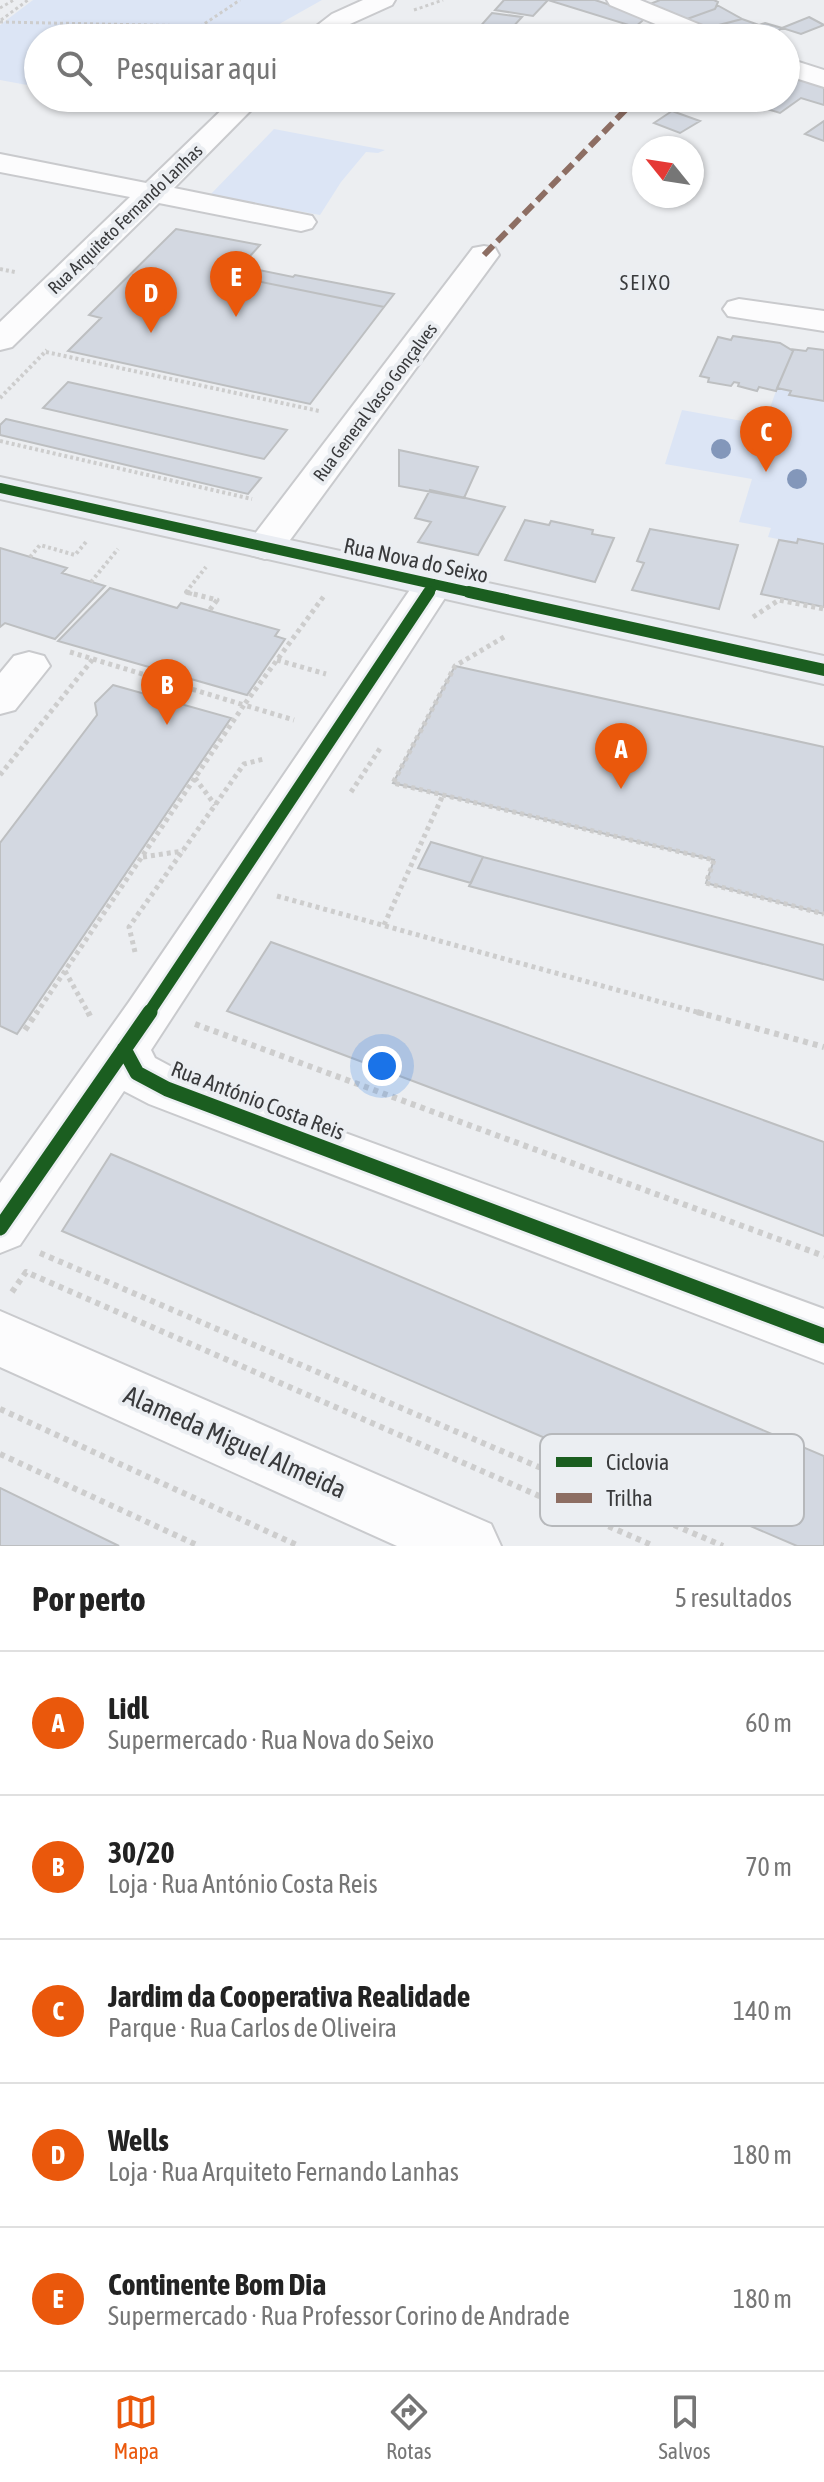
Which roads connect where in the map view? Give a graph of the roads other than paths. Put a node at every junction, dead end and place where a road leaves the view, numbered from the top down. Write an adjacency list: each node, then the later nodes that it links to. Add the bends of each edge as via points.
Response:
1 (383, 0): 3 (street)
2 (619, 0): 4 (street)
3 (334, 24)
4 (677, 24)
5 (800, 71): 6 (street)
6 (824, 79)
7 (236, 112): 9 (street, Rua Arquiteto Fernando Lanhas)
8 (0, 163): 9 (street)
9 (152, 193): 10 (street); 14 (street, Rua Arquiteto Fernando Lanhas)
10 (301, 222)
11 (484, 255): 16 (street, Rua General Vasco Gonçalves)
12 (739, 309): 13 (street)
13 (824, 321)
14 (0, 340)
15 (0, 488): 16 (main road, Rua Nova do Seixo)
16 (265, 547): 17 (main road, Rua Nova do Seixo)
17 (434, 584): 19 (main road, Rua Nova do Seixo); 21 (street)
18 (48, 658): 20 (street)
19 (824, 670)
20 (0, 700)
21 (109, 1036): 22 (street); 24 (street, Rua António Costa Reis, via 137,1073 167,1089)
22 (18, 1240)
23 (2, 1320): 25 (street, Alameda Miguel Almeida)
24 (824, 1336)
25 (469, 1546)

